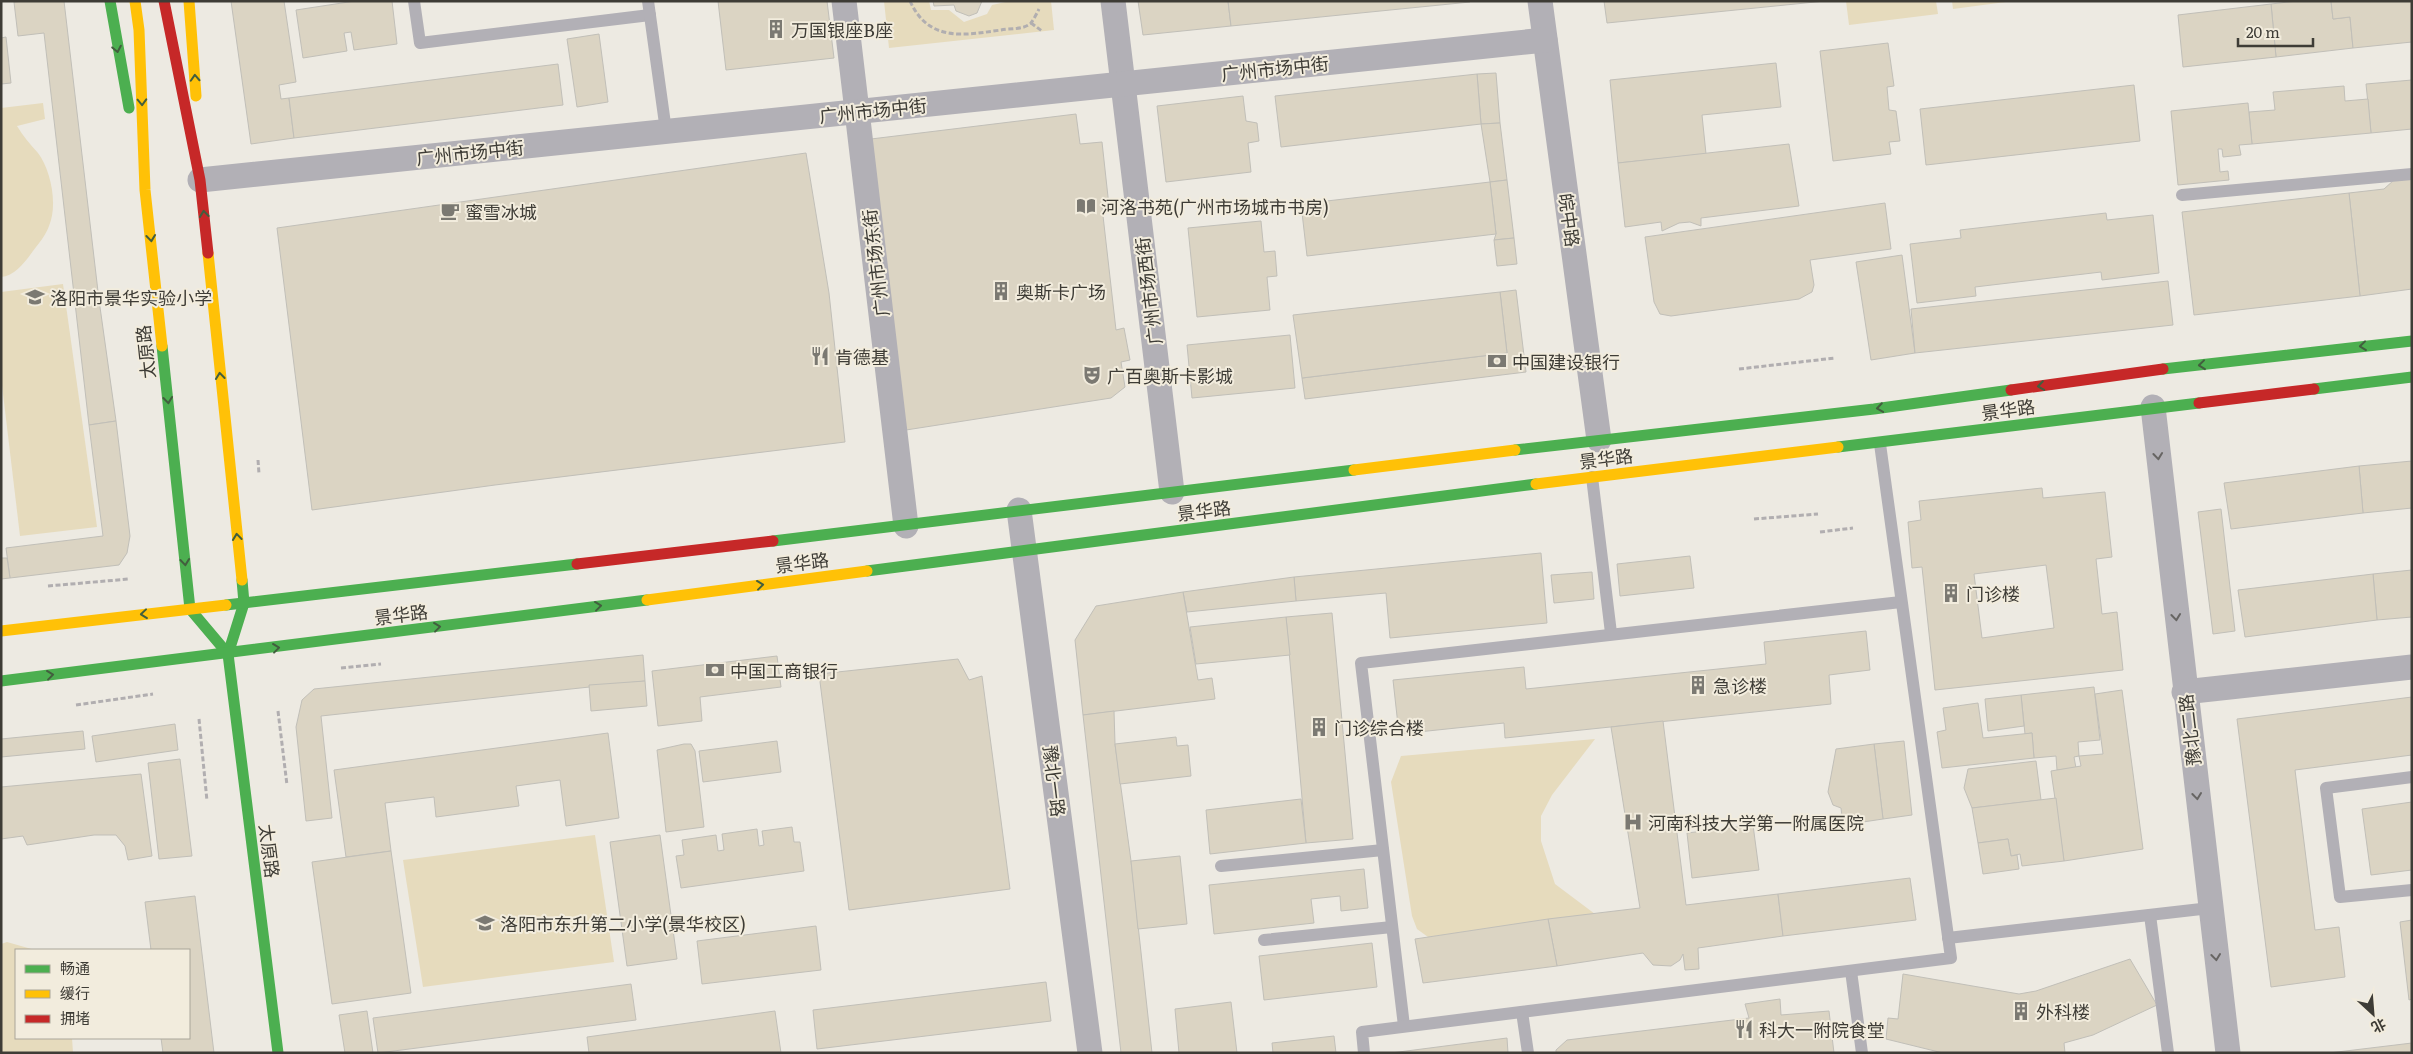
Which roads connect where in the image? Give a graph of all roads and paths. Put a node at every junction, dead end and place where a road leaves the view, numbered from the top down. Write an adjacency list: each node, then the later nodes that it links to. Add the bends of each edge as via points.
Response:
1 (110, 1): 21 (main road, one-way to 21)
2 (136, 1): 21 (main road, 太原路, one-way to 21)
3 (164, 1): 20 (main road, 太原路)
4 (189, 1): 20 (main road, one-way to 4)
5 (414, 1): 12 (lane, via 420,43)
6 (648, 1): 12 (lane)
7 (844, 1): 17 (street, 广州市场东街)
8 (910, 1): 13 (path, via 928,25 960,35 1019,28)
9 (1113, 1): 16 (street, 广州市场西街)
10 (1540, 1): 15 (street, 皖中路)
11 (1039, 9): 13 (path)
12 (650, 15): 18 (lane)
13 (1031, 23): 14 (path)
14 (1042, 31)
15 (1545, 40): 16 (street, 广州市场中街); 28 (street, 皖中路)
16 (1123, 83): 17 (street, 广州市场中街); 31 (street, 广州市场西街)
17 (857, 111): 18 (street, 广州市场中街); 35 (street, 广州市场东街)
18 (666, 131): 20 (street, 广州市场中街)
19 (2412, 174): 22 (lane)
20 (200, 180): 42 (main road, 太原路, one-way to 20)
21 (145, 190): 43 (main road, 太原路, one-way to 43)
22 (2182, 195)
23 (2412, 341): 28 (main road, 景华路, one-way to 28)
24 (1834, 358): 25 (path)
25 (1739, 369)
26 (2412, 377): 27 (main road, 景华路)
27 (2153, 407): 29 (main road, 景华路); 51 (street, 豫北二路, one-way to 51)
28 (1599, 440): 31 (main road, 景华路)
29 (1880, 444): 30 (main road, 景华路); 41 (lane)
30 (1592, 477): 38 (main road, 景华路); 45 (lane)
31 (1172, 492): 32 (main road, 景华路)
32 (1019, 510): 35 (main road, 景华路); 38 (street, 豫北一路)
33 (1818, 514): 34 (path)
34 (1754, 519)
35 (906, 526): 42 (main road, 景华路)
36 (1853, 528): 37 (path)
37 (1820, 532)
38 (1025, 550): 46 (main road, 景华路, one-way to 38); 71 (street, 豫北一路)
39 (129, 579): 40 (path)
40 (48, 586)
41 (1901, 602): 45 (lane); 65 (lane)
42 (244, 603): 43 (main road, 景华路); 46 (main road, 太原路)
43 (190, 609): 44 (main road, 景华路, one-way to 44); 46 (main road)
44 (1, 631)
45 (1612, 633): 59 (lane, via 1361,662)
46 (228, 654): 50 (main road, 景华路, one-way to 46); 70 (main road, 太原路)
47 (381, 664): 49 (path)
48 (2412, 667): 51 (street)
49 (338, 669)
50 (1, 681)
51 (2184, 692): 62 (street, 豫北二路, one-way to 62)
52 (153, 694): 53 (path)
53 (76, 705)
54 (278, 711): 57 (path)
55 (199, 719): 58 (path)
56 (2412, 777): 61 (lane, via 2326,788 2340,897)
57 (287, 785)
58 (207, 801)
59 (1383, 850): 60 (lane); 64 (lane)
60 (1221, 866)
61 (2412, 890)
62 (2210, 908): 63 (lane); 76 (street, 豫北二路, one-way to 76)
63 (2150, 915): 65 (lane); 75 (lane)
64 (1392, 927): 66 (lane); 69 (lane)
65 (1948, 938): 67 (lane, via 1950,958)
66 (1264, 940)
67 (1851, 970): 68 (lane); 74 (lane)
68 (1522, 1012): 69 (lane); 73 (lane)
69 (1404, 1026): 72 (lane, via 1362,1032)
70 (278, 1053)
71 (1090, 1053)
72 (1364, 1053)
73 (1528, 1053)
74 (1862, 1053)
75 (2168, 1053)
76 (2228, 1053)

